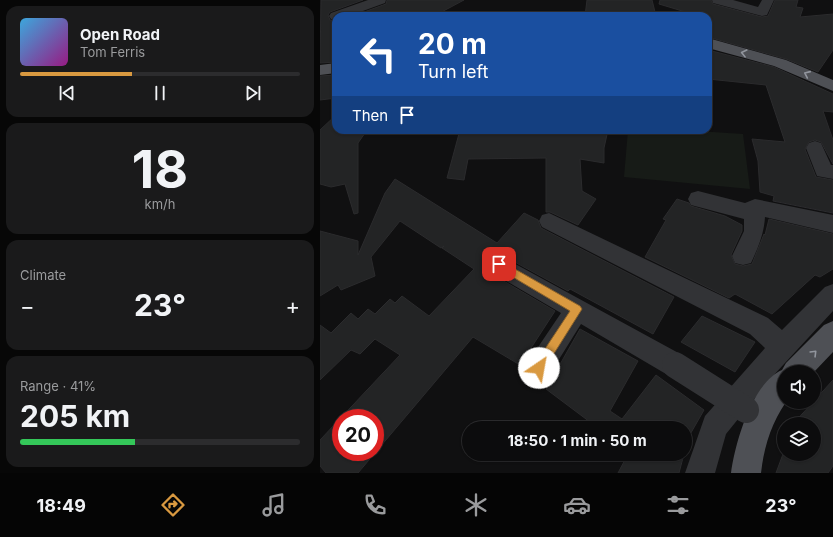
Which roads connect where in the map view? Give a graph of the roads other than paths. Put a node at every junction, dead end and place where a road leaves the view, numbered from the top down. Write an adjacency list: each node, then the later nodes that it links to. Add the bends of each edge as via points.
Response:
1 (380, 0): 4 (street)
2 (718, 0): 3 (street, via 762,12)
3 (768, 0)
4 (348, 12)
5 (712, 44): 8 (main road, one-way to 5, via 780,62)
6 (332, 68): 7 (main road)
7 (320, 70)
8 (833, 86)
9 (815, 148): 10 (street, via 824,171)
10 (833, 172)
11 (698, 199): 13 (street, via 746,211)
12 (801, 203): 14 (street)
13 (755, 207): 16 (street); 17 (street, via 754,231)
14 (833, 210)
15 (549, 221): 22 (street, via 759,326)
16 (833, 224)
17 (743, 256)
18 (499, 264): 20 (street)
19 (833, 295): 22 (street)
20 (577, 309): 24 (street); 26 (street, bridge, via 675,365)
21 (833, 334): 23 (main road, one-way to 21)
22 (783, 347): 27 (street, via 715,426)
23 (802, 365)
24 (539, 368)
25 (777, 392): 26 (main road)
26 (754, 415): 28 (main road)
27 (700, 473)
28 (746, 473)

